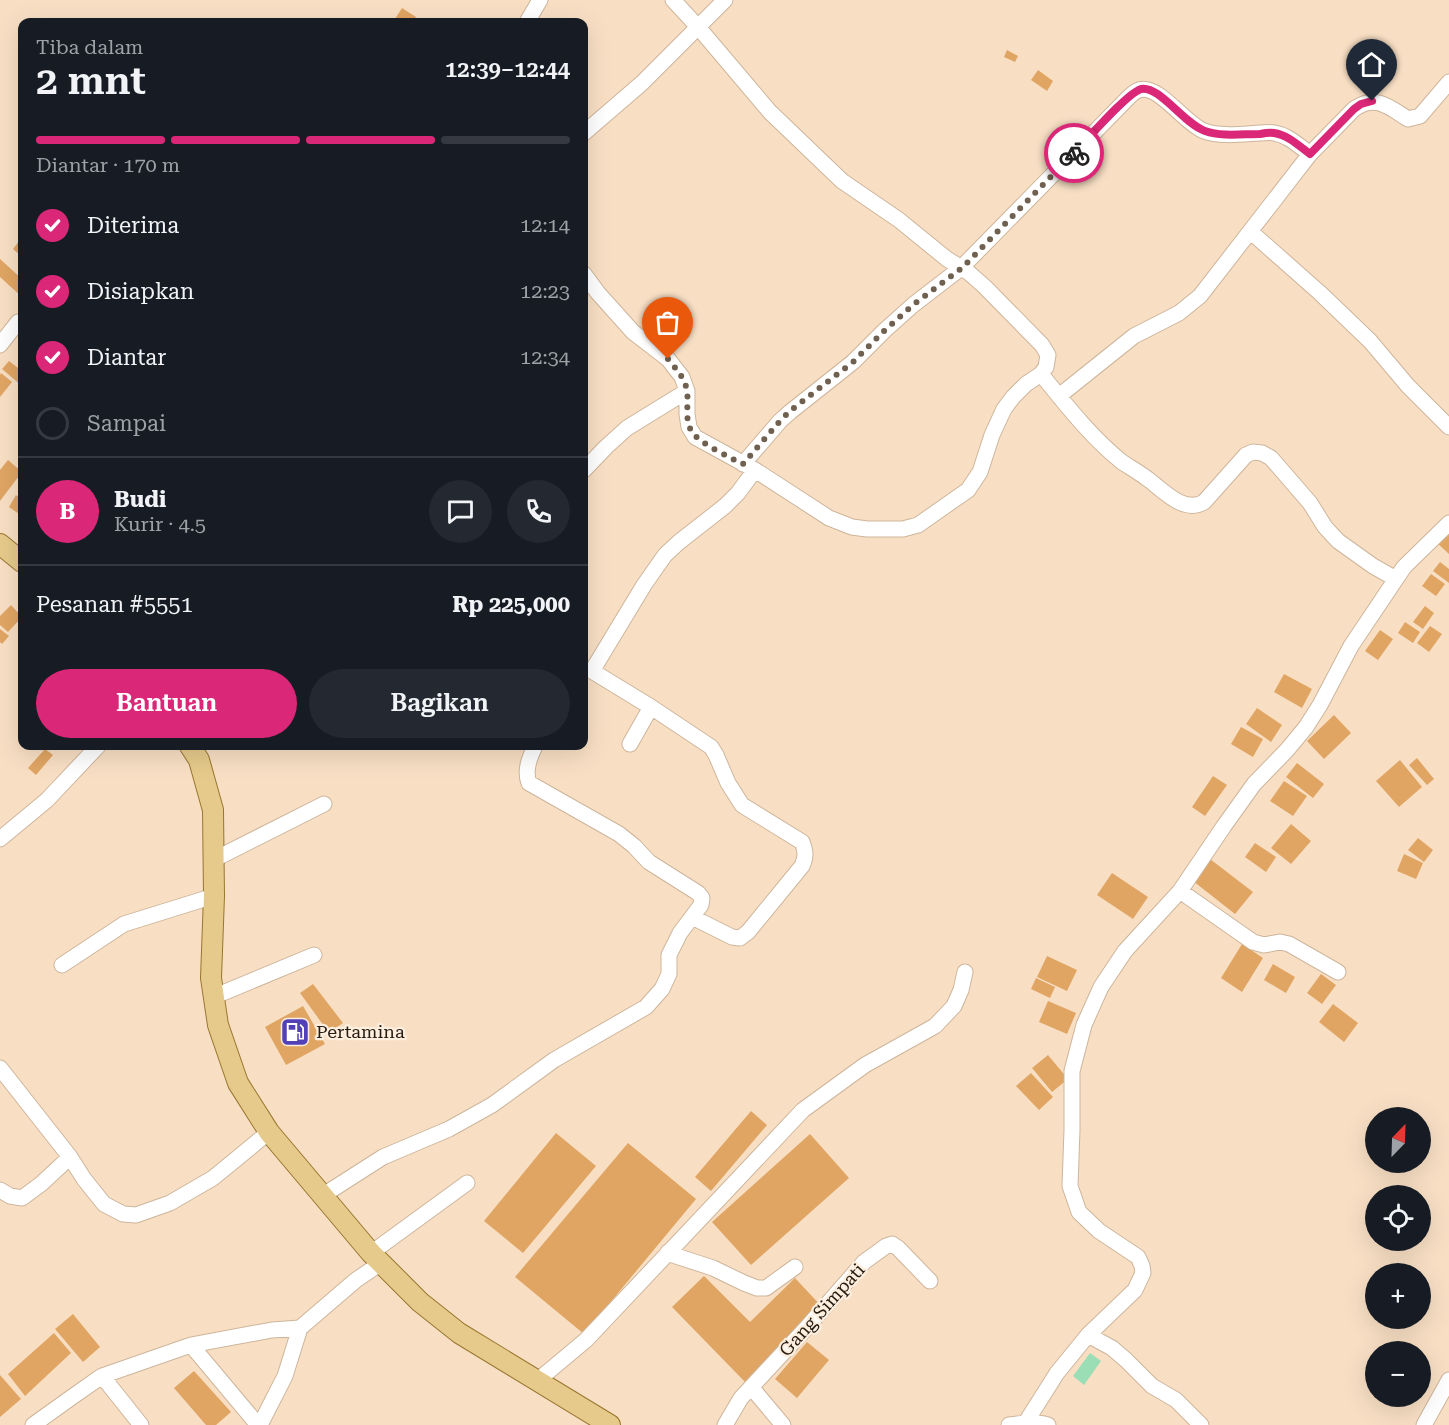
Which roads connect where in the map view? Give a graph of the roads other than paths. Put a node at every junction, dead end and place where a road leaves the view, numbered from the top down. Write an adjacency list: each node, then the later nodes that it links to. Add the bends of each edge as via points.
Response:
1 (540, 0): 4 (street)
2 (673, 0): 5 (street)
3 (725, 0): 5 (street)
4 (529, 18)
5 (698, 27): 7 (street); 10 (street, via 770,112 842,182)
6 (1449, 82): 8 (street, via 1420,116 1408,119 1382,103 1361,104)
7 (588, 130)
8 (1310, 154): 9 (street); 10 (street, via 1274,133 1230,135 1204,131 1154,91 1138,90)
9 (1251, 232): 16 (street, via 1200,296 1179,313 1134,336); 17 (street, via 1370,341)
10 (962, 268): 14 (street, via 1042,345 1048,355); 19 (street, via 790,411)
11 (588, 279): 15 (street, via 633,332 668,359)
12 (18, 322): 13 (street)
13 (0, 345)
14 (1041, 374): 16 (street); 19 (street, via 1026,384 1004,410 980,472 968,490 918,525 903,529 852,527 829,518)
15 (687, 391): 18 (street, via 627,428); 19 (street, via 687,414 696,437)
16 (1059, 396): 23 (street, via 1123,462 1188,506 1204,502 1246,455 1262,453 1271,458 1310,503 1338,541)
17 (1449, 427)
18 (588, 466)
19 (749, 467): 24 (street, via 738,493 665,555)
20 (1449, 523): 23 (street)
21 (0, 544): 22 (main road)
22 (18, 559)
23 (1396, 579): 33 (street, via 1351,646 1306,727 1254,784)
24 (588, 677): 25 (street)
25 (651, 707): 26 (street); 35 (street, via 711,747 742,805 798,838 806,850 797,873 740,938)
26 (630, 744)
27 (94, 750): 31 (street, via 46,800)
28 (193, 750): 32 (main road, via 213,810)
29 (533, 750): 35 (street, via 526,773 529,783 619,834 649,862 698,893 703,901)
30 (324, 804): 32 (street)
31 (0, 839)
32 (213, 860): 34 (main road)
33 (1180, 891): 39 (street, via 1253,942 1289,944); 52 (street, via 1125,951 1101,987 1084,1025 1072,1071 1070,1186 1079,1212 1138,1257 1143,1273 1135,1290)
34 (214, 896): 37 (street, via 124,924); 40 (main road)
35 (692, 917): 46 (street, via 669,956 669,974 662,989 646,1007 554,1060 492,1105 449,1129 383,1157)
36 (314, 955): 40 (street)
37 (62, 965)
38 (965, 972): 47 (street, via 954,1006 935,1026 865,1065 803,1110)
39 (1338, 972)
40 (213, 997): 42 (main road, via 218,1025 238,1083)
41 (0, 1068): 43 (street)
42 (269, 1132): 43 (street, via 213,1178 170,1203 135,1215 123,1214 104,1204); 46 (main road)
43 (70, 1156): 45 (street, via 22,1198)
44 (466, 1183): 48 (street)
45 (0, 1190)
46 (322, 1196): 48 (main road)
47 (668, 1252): 49 (street, via 757,1288 766,1288); 56 (street, via 586,1340)
48 (376, 1258): 51 (street); 56 (main road, via 420,1302 459,1333)
49 (795, 1267)
50 (930, 1281): 57 (street, Gang Simpati, via 898,1248 886,1246 864,1262)
51 (300, 1328): 53 (street); 61 (street, via 285,1376)
52 (1088, 1335): 58 (street, via 1057,1373); 67 (street, via 1112,1348)
53 (191, 1345): 54 (street); 61 (street)
54 (102, 1376): 59 (street); 60 (street)
55 (1449, 1380): 68 (street)
56 (537, 1381): 62 (main road)
57 (751, 1387): 63 (street, Gang Simpati); 64 (street)
58 (1026, 1422): 65 (street); 66 (street)
59 (33, 1425)
60 (141, 1425)
61 (259, 1425)
62 (610, 1425)
63 (725, 1425)
64 (783, 1425)
65 (1009, 1425)
66 (1048, 1425)
67 (1201, 1425)
68 (1424, 1425)

